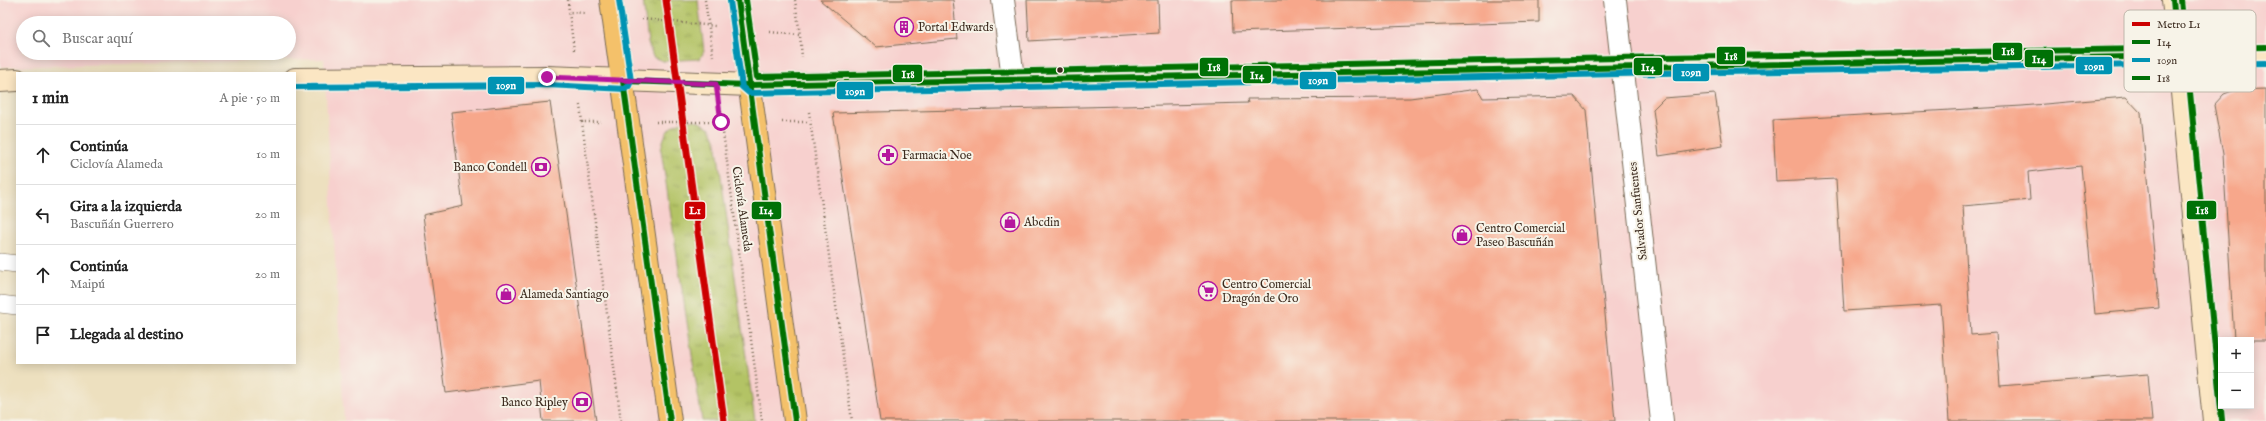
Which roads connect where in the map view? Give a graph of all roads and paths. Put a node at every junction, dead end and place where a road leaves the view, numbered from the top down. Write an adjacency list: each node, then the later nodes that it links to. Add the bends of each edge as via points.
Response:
1 (568, 0): 10 (path)
2 (611, 0): 20 (main road)
3 (706, 0): 21 (path, Ciclovía Alameda)
4 (738, 0): 22 (main road)
5 (795, 0): 11 (path)
6 (1003, 0): 16 (street)
7 (1615, 0): 15 (street, Salvador Sanfuentes)
8 (2173, 0): 9 (street)
9 (2174, 10)
10 (569, 12)
11 (800, 35)
12 (2256, 54): 13 (street)
13 (2266, 54)
14 (2124, 57): 15 (street)
15 (1622, 66): 16 (street); 35 (street, Salvador Sanfuentes)
16 (1013, 78): 22 (street)
17 (296, 79): 20 (street, via 547,77)
18 (16, 80): 19 (street)
19 (0, 81)
20 (623, 82): 21 (street); 31 (main road)
21 (716, 84): 22 (street); 32 (path, Ciclovía Alameda)
22 (750, 85): 33 (main road)
23 (2182, 92): 36 (street)
24 (582, 122): 30 (path)
25 (810, 122): 34 (path)
26 (0, 262): 27 (lane)
27 (16, 264)
28 (0, 304): 29 (lane)
29 (16, 306)
30 (621, 421)
31 (670, 421)
32 (762, 421)
33 (795, 421)
34 (852, 421)
35 (1662, 421)
36 (2214, 421)

